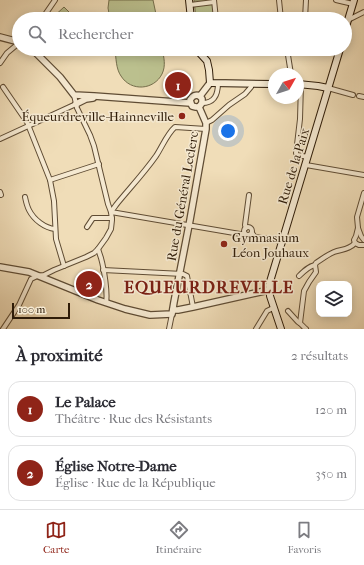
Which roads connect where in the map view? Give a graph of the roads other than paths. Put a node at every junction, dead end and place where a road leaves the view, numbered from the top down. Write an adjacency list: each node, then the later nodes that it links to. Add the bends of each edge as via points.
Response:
1 (55, 0): 8 (street)
2 (279, 0): 10 (street)
3 (306, 0): 11 (street)
4 (336, 0): 6 (street)
5 (214, 1): 7 (street); 9 (street)
6 (353, 2): 12 (main road)
7 (189, 3)
8 (47, 12)
9 (215, 12)
10 (280, 12)
11 (306, 12)
12 (349, 12)
13 (364, 12): 14 (street)
14 (352, 18)
15 (0, 37): 16 (street)
16 (12, 41)
17 (12, 49): 22 (street)
18 (39, 56): 31 (street)
19 (202, 56): 24 (main road, via 208,63)
20 (288, 56): 23 (street)
21 (338, 56): 30 (main road, Rue de la Paix)
22 (0, 62)
23 (290, 68)
24 (210, 83): 25 (main road); 33 (street)
25 (218, 83): 26 (main road); 40 (street, via 217,93 210,102)
26 (252, 84): 27 (main road); 42 (street, via 249,91)
27 (268, 84)
28 (304, 85): 30 (main road)
29 (3, 87): 41 (street)
30 (328, 88): 32 (street); 44 (main road, Rue de la Paix)
31 (74, 95): 35 (street); 38 (street)
32 (353, 95)
33 (200, 96): 37 (street, via 192,97); 40 (street)
34 (359, 96): 36 (street)
35 (101, 97): 37 (street); 38 (street, via 86,99)
36 (364, 97)
37 (190, 102): 40 (street, via 194,107)
38 (76, 104): 41 (street); 45 (street)
39 (300, 104): 44 (street, via 296,153)
40 (201, 105): 42 (street, Rue du Général Leclerc)
41 (28, 125): 43 (street); 48 (street)
42 (206, 126): 52 (street, via 175,127 170,131 156,156); 54 (street, Rue du Général Leclerc)
43 (0, 139)
44 (308, 157): 46 (main road, Rue de la Paix)
45 (99, 164): 48 (street); 52 (street)
46 (306, 165): 47 (street); 61 (main road, Rue de la Paix)
47 (364, 175)
48 (50, 180): 57 (street)
49 (364, 192): 60 (street, via 358,217)
50 (249, 195): 56 (street)
51 (24, 198): 57 (street, via 33,216 42,224)
52 (111, 212): 53 (street); 54 (street)
53 (112, 218): 55 (street, via 93,218); 63 (street, via 108,234)
54 (189, 226): 59 (street); 68 (street, Rue du Général Leclerc)
55 (87, 227)
56 (246, 228): 58 (street, via 251,228); 59 (street)
57 (56, 229): 65 (street, via 56,239)
58 (252, 233): 59 (street); 61 (street, via 255,237)
59 (245, 234)
60 (361, 238): 62 (street); 62 (street, via 355,239)
61 (282, 241): 71 (main road, Rue de la Paix)
62 (360, 245): 64 (street, via 328,255)
63 (98, 249): 65 (street); 67 (street)
64 (315, 265): 70 (street); 77 (street, via 316,272 304,291)
65 (64, 266): 69 (street)
66 (0, 267): 69 (street, via 26,271)
67 (103, 270): 68 (street); 72 (street)
68 (179, 274): 73 (street, via 187,276); 76 (street, Rue du Général Leclerc)
69 (37, 276): 72 (street); 78 (street, via 30,281)
70 (299, 276)
71 (269, 290): 73 (street); 74 (main road)
72 (106, 303): 76 (street, via 150,315)
73 (193, 307): 76 (street)
74 (273, 308): 80 (street, via 267,312); 81 (main road)
75 (288, 311): 77 (street)
76 (172, 312): 79 (street)
77 (300, 323): 82 (street)
78 (4, 329)
79 (169, 329)
80 (256, 329)
81 (281, 329)
82 (306, 329)

